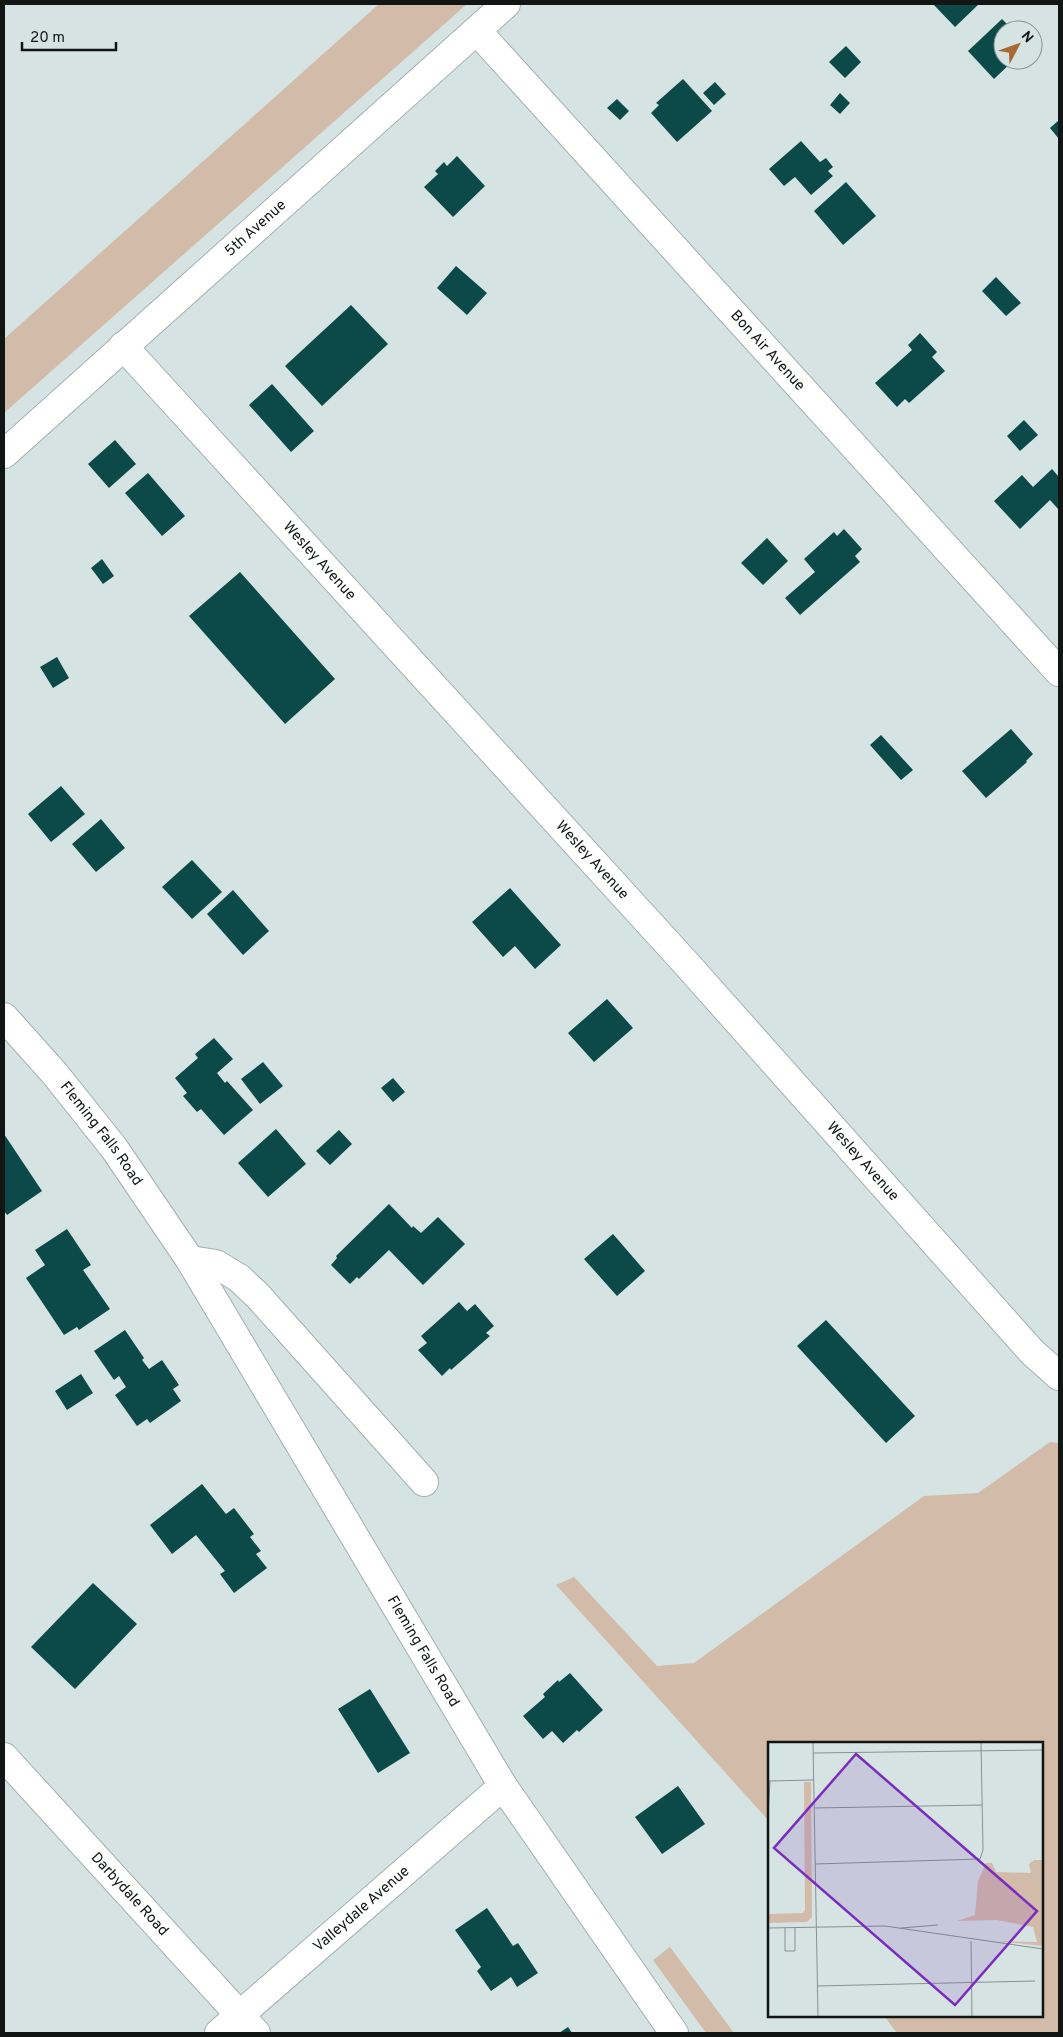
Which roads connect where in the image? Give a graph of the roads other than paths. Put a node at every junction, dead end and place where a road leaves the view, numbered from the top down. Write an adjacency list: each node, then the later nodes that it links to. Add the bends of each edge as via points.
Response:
1 (506, 4): 2 (street, 5th Avenue)
2 (476, 31): 3 (street, 5th Avenue); 5 (street, Bon Air Avenue)
3 (123, 346): 4 (street, 5th Avenue); 8 (street, Wesley Avenue, via 683,960 1032,1352)
4 (4, 454)
5 (1059, 672)
6 (4, 1017): 7 (street, Fleming Falls Road, via 114,1148)
7 (190, 1260): 9 (street, via 216,1264 239,1278 258,1296); 11 (street, Fleming Falls Road)
8 (1059, 1376)
9 (424, 1482)
10 (4, 1757): 12 (street, Darbydale Road)
11 (504, 1786): 12 (street, Valleydale Avenue); 14 (street, Fleming Falls Road)
12 (247, 2024): 13 (street, Valleydale Avenue)
13 (219, 2033)
14 (674, 2033)

